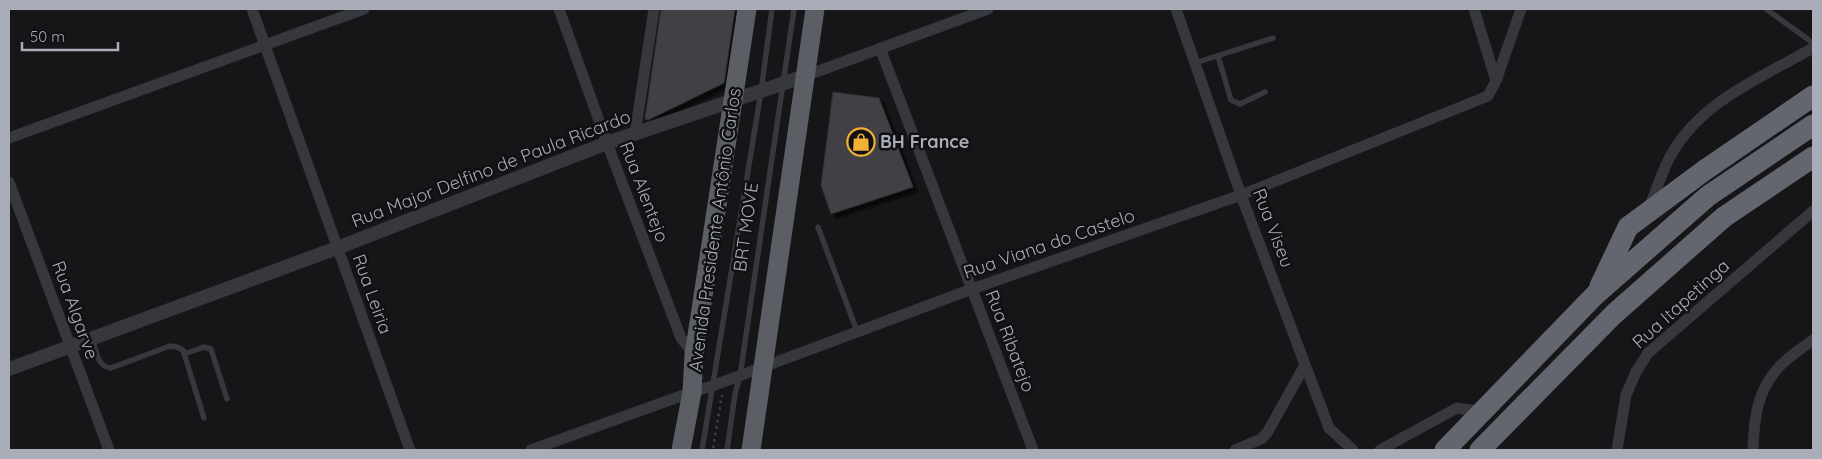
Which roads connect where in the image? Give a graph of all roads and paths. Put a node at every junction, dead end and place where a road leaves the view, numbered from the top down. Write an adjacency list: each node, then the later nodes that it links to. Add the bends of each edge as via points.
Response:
1 (252, 9): 16 (street, Rua Leiria)
2 (364, 9): 16 (street)
3 (559, 9): 31 (street, Rua Alentejo)
4 (654, 9): 29 (street)
5 (772, 9): 24 (lane, BRT MOVE)
6 (794, 9): 23 (lane, BRT MOVE)
7 (815, 9): 21 (highway)
8 (988, 9): 17 (street, Rua Major Delfino de Paula Ricardo)
9 (1176, 9): 20 (street, Rua Viseu)
10 (1474, 9): 22 (street)
11 (1521, 9): 22 (street, Rua Viana do Castelo)
12 (1766, 9): 15 (lane)
13 (748, 13): 27 (highway, Avenida Presidente Antônio Carlos)
14 (1273, 38): 19 (lane)
15 (1813, 44)
16 (264, 46): 30 (street); 38 (street, Rua Leiria)
17 (880, 48): 21 (street, Rua Major Delfino de Paula Ricardo); 39 (street, Rua Ribatejo)
18 (1813, 48): 36 (street, via 1718,102 1693,124 1671,155)
19 (1218, 56): 20 (lane); 25 (lane, via 1230,100 1240,104)
20 (1196, 63): 34 (street, Rua Viseu)
21 (805, 76): 23 (street, Rua Major Delfino de Paula Ricardo); 48 (highway)
22 (1496, 81): 34 (street, Rua Viana do Castelo, via 1488,96)
23 (782, 84): 24 (street, Rua Major Delfino de Paula Ricardo); 50 (lane, BRT MOVE)
24 (760, 92): 27 (street, Rua Major Delfino de Paula Ricardo); 51 (lane, BRT MOVE)
25 (1265, 92)
26 (1813, 96): 36 (highway)
27 (734, 100): 29 (street, Rua Major Delfino de Paula Ricardo); 46 (highway, Avenida Presidente Antônio Carlos)
28 (1813, 125): 40 (highway, via 1708,196)
29 (635, 134): 31 (street, Rua Major Delfino de Paula Ricardo)
30 (9, 138)
31 (607, 143): 38 (street, Rua Major Delfino de Paula Ricardo); 46 (street, Rua Alentejo, via 681,338)
32 (1810, 159): 69 (highway, via 1724,217 1614,314)
33 (9, 182): 44 (street, Rua Algarve)
34 (1241, 195): 39 (street, Rua Viana do Castelo); 47 (street, Rua Viseu)
35 (1813, 211): 70 (street, Rua Itapetinga, via 1648,353 1626,396)
36 (1647, 213): 40 (highway, via 1628,227)
37 (818, 227): 41 (lane)
38 (337, 248): 42 (street, Rua Major Delfino de Paula Ricardo); 58 (street, Rua Leiria)
39 (972, 289): 41 (street, Rua Viana do Castelo); 64 (street, Rua Ribatejo)
40 (1595, 295): 54 (highway)
41 (857, 331): 48 (street, Rua Viana do Castelo)
42 (92, 338): 44 (street, Rua Major Delfino de Paula Ricardo); 45 (lane, via 105,368 170,346 183,350)
43 (1813, 340): 71 (street, via 1780,365 1765,385 1756,410)
44 (70, 347): 49 (street, Rua Major Delfino de Paula Ricardo); 57 (street, Rua Algarve)
45 (184, 354): 53 (lane, via 204,347 211,349); 55 (lane)
46 (694, 355): 52 (highway, Avenida Presidente Antônio Carlos)
47 (1305, 366): 65 (street, via 1267,433); 66 (street, Rua Viseu, via 1329,428)
48 (763, 367): 50 (street, Rua Viana do Castelo); 63 (highway)
49 (9, 369)
50 (740, 376): 51 (street, Rua Viana do Castelo); 62 (lane, BRT MOVE)
51 (717, 388): 52 (street, Rua Viana do Castelo); 56 (path); 61 (lane, BRT MOVE)
52 (692, 392): 59 (street, Rua Viana do Castelo); 60 (highway, Avenida Presidente Antônio Carlos)
53 (227, 399)
54 (1483, 412): 67 (street, via 1457,408); 68 (highway)
55 (204, 418)
56 (713, 448)
57 (109, 450)
58 (410, 450)
59 (531, 450)
60 (681, 450)
61 (702, 450)
62 (727, 450)
63 (751, 450)
64 (1033, 450)
65 (1235, 450)
66 (1353, 450)
67 (1380, 450)
68 (1445, 450)
69 (1480, 450)
70 (1617, 450)
71 (1753, 450)

